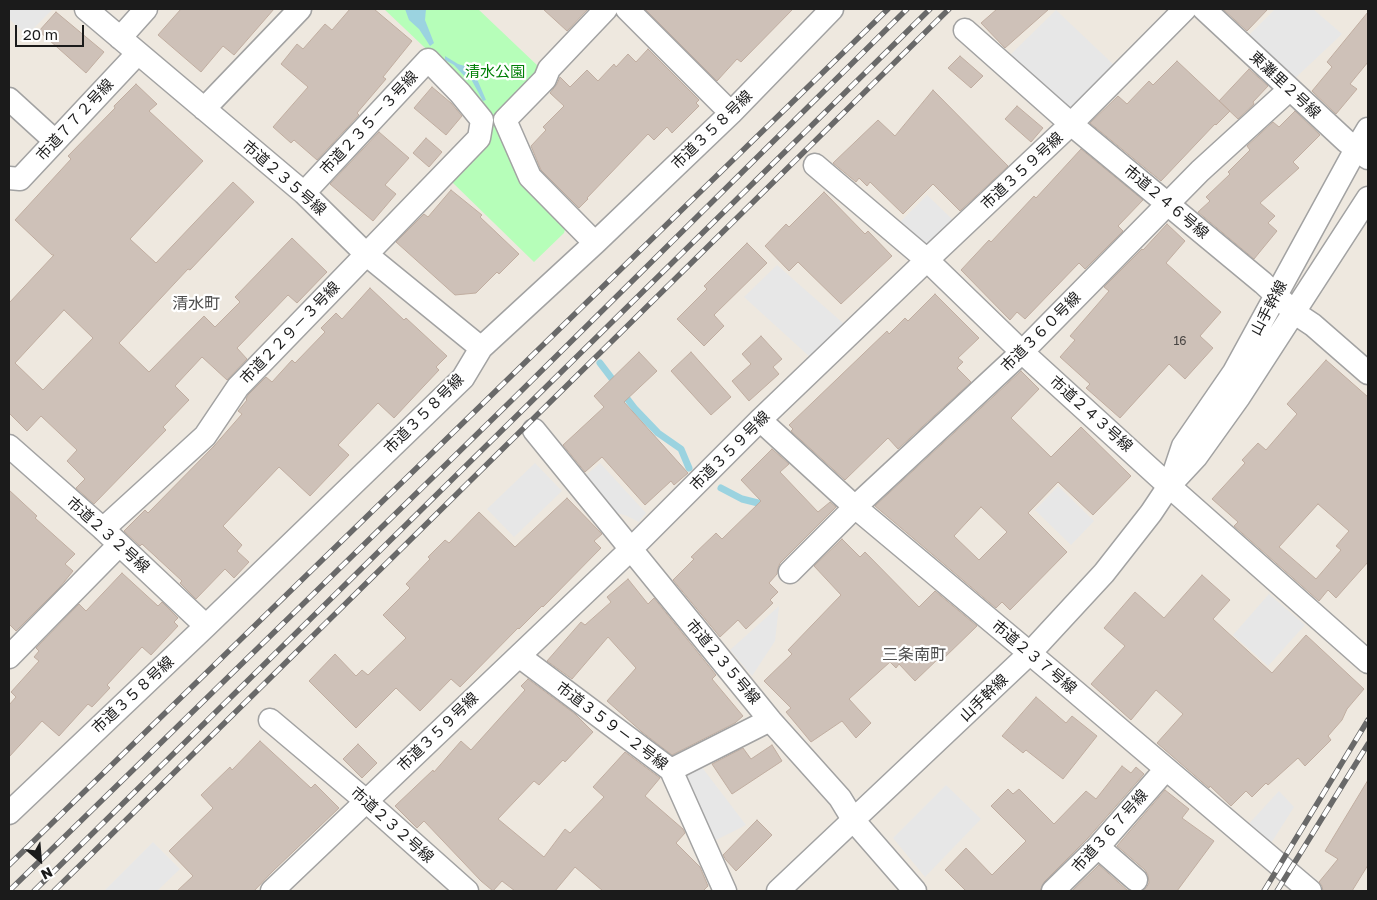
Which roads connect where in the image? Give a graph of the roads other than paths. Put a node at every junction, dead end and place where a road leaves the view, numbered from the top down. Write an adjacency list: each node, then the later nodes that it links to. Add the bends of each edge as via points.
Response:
1 (86, 9): 10 (street, 市道２３５号線)
2 (146, 9): 10 (street)
3 (300, 9): 14 (street)
4 (606, 9): 26 (street, via 505,120 530,177)
5 (628, 9): 15 (street)
6 (832, 9): 15 (street, 市道３５８号線)
7 (1185, 9): 16 (street, 市道３５９号線)
8 (1208, 10): 12 (street, 東灘里２号線)
9 (965, 30): 16 (street, 市道２４６号線)
10 (120, 38): 11 (street, 市道２３５号線)
11 (138, 53): 14 (street, 市道２３５号線); 19 (street, 市道７７２号線)
12 (1290, 89): 20 (street, 東灘里２号線); 25 (street, 市道３６０号線)
13 (9, 99): 19 (street)
14 (204, 109): 23 (street, 市道２３５号線)
15 (731, 113): 26 (street, 市道３５８号線)
16 (1071, 124): 25 (street, 市道２４６号線); 28 (street, 市道３５９号線)
17 (1368, 129): 20 (street, 山手幹線)
18 (480, 138): 23 (street, 市道２３５－３号線, via 482,120 428,60); 27 (street, 市道２２９－３号線)
19 (55, 141): 22 (street, 市道７７２号線, via 20,179)
20 (1362, 153): 29 (street, 山手幹線)
21 (815, 165): 28 (street, 市道２４３号線)
22 (9, 178)
23 (304, 194): 27 (street, 市道２３５号線)
24 (1368, 198): 30 (street, 山手幹線)
25 (1168, 204): 29 (street, 市道２４６号線); 32 (street, 市道３６０号線)
26 (595, 243): 31 (street, 市道３５８号線)
27 (367, 255): 31 (street, 市道２３５号線); 39 (street, 市道２２９－３号線, via 238,387 205,436)
28 (928, 260): 32 (street, 市道２４３号線); 34 (street, 市道３５９号線)
29 (1276, 295): 30 (street, 市道２４６号線); 37 (street, 山手幹線, via 1234,372 1183,446)
30 (1295, 313): 33 (street, 市道２４６号線); 37 (street, 山手幹線, via 1196,457)
31 (481, 348): 43 (street, 市道３５８号線, via 462,378)
32 (1022, 352): 37 (street, 市道２４３号線); 38 (street, 市道３６０号線)
33 (1368, 372)
34 (760, 420): 38 (street, 市道２３７号線); 41 (street, 市道３５９号線)
35 (534, 430): 41 (street, 市道２３５号線)
36 (9, 446): 39 (street, 市道２３２号線)
37 (1169, 486): 44 (street, 山手幹線, via 1104,573); 47 (street, 市道２４３号線)
38 (856, 507): 42 (street, 市道３６０号線); 44 (street, 市道２３７号線)
39 (102, 529): 40 (street, 市道２３２号線)
40 (119, 544): 43 (street, 市道２３２号線); 46 (street)
41 (630, 550): 45 (street, 市道３５９号線); 49 (street, 市道２３５号線)
42 (790, 572)
43 (206, 626): 53 (street, 市道３５８号線)
44 (1030, 653): 50 (street, 市道２３７号線); 54 (street, 山手幹線)
45 (519, 656): 51 (street, 市道３５９－２号線); 52 (street, 市道３５９号線)
46 (9, 657)
47 (1368, 662)
48 (270, 720): 52 (street, 市道２３２号線)
49 (770, 720): 51 (street); 54 (street, 市道２３５号線, via 840,798)
50 (1166, 769): 55 (street, 市道３６７号線); 63 (street, 市道２３７号線)
51 (671, 770): 59 (street, 市道３５９－２号線)
52 (366, 801): 57 (street, 市道３５９号線); 58 (street, 市道２３２号線)
53 (9, 812)
54 (854, 821): 60 (street, 山手幹線); 61 (street, 市道２３５号線)
55 (1098, 847): 56 (street); 62 (street, 市道３６７号線)
56 (1136, 880)
57 (272, 891)
58 (467, 891)
59 (725, 891)
60 (778, 891)
61 (915, 891)
62 (1053, 891)
63 (1310, 891)

